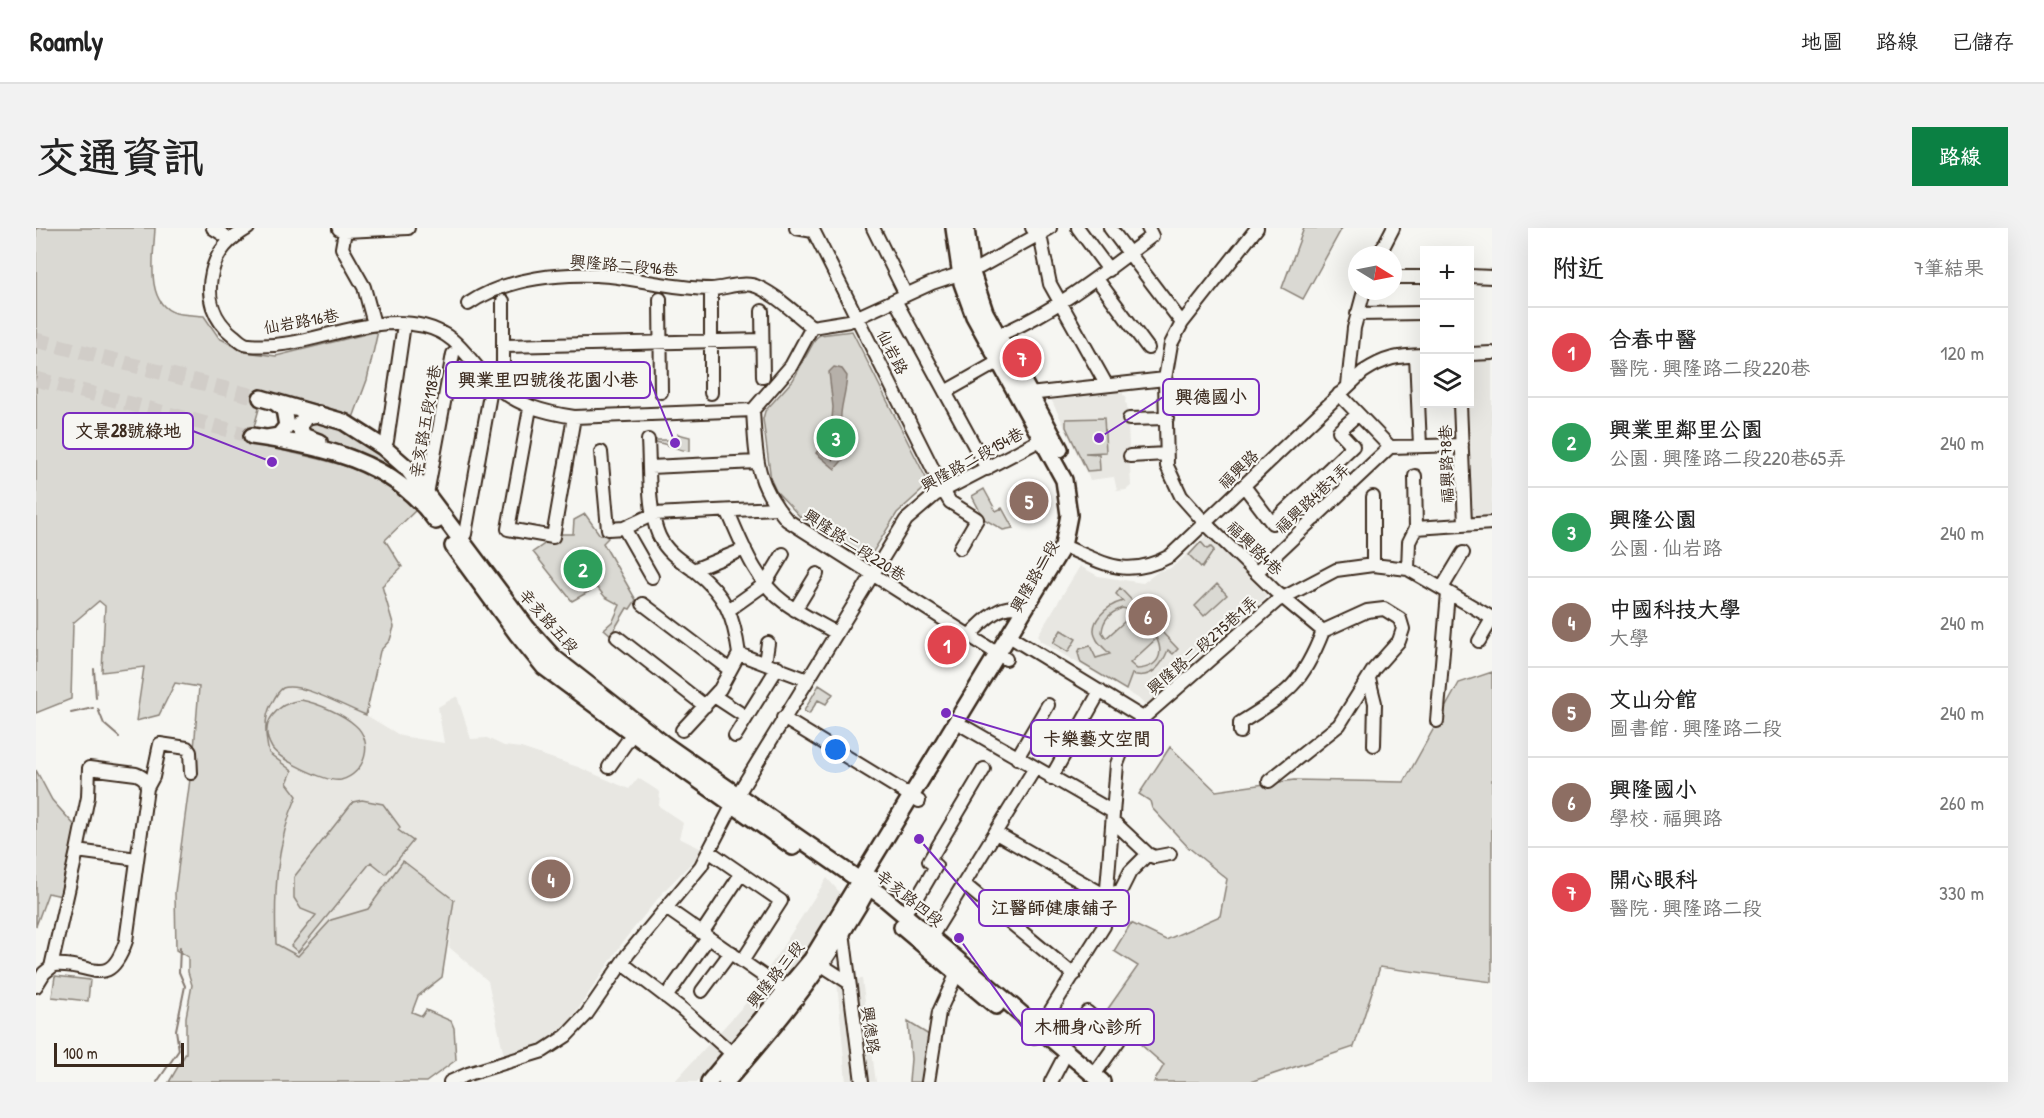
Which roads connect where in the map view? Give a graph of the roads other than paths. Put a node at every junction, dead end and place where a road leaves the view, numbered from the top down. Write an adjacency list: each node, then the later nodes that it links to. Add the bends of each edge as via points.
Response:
1 (213, 228): 18 (street)
2 (248, 228): 18 (street, 仙岩路16巷)
3 (408, 228): 15 (street)
4 (796, 228): 14 (street)
5 (873, 228): 29 (street)
6 (954, 228): 22 (main road, 興隆路二段)
7 (966, 228): 22 (main road, 興隆路二段)
8 (1050, 228): 16 (street)
9 (1078, 228): 21 (street)
10 (1110, 228): 20 (street)
11 (1148, 228): 20 (street, via 1152,236)
12 (1240, 228): 17 (street)
13 (1393, 228): 19 (street)
14 (813, 229): 38 (street, 仙岩路)
15 (342, 230): 40 (street, via 342,248 364,287)
16 (1034, 232): 22 (street); 34 (street, via 1041,240 1050,284)
17 (1254, 233): 39 (street, 福興路4巷)
18 (230, 239): 40 (street, 仙岩路16巷, via 214,264 208,289 213,311 224,328 246,345 272,346)
19 (1384, 246)
20 (1130, 253): 21 (street); 39 (street)
21 (1109, 270): 27 (street)
22 (966, 272): 29 (street); 43 (main road, 興隆路二段); 53 (main road, 興隆路二段, via 974,316)
23 (1474, 276): 26 (street)
24 (1402, 277): 25 (street)
25 (1420, 277)
26 (1492, 277)
27 (1097, 279): 34 (street); 48 (street)
28 (711, 289): 33 (street, 興隆路二段96巷, via 610,276 556,275 525,281); 42 (street, 興隆路二段96巷, via 751,285); 45 (street)
29 (901, 298): 38 (street); 61 (street)
30 (660, 299): 46 (street, 興隆路二段96巷)
31 (1361, 300): 37 (street)
32 (503, 301): 47 (street)
33 (468, 303)
34 (1060, 303): 43 (street); 57 (street)
35 (762, 311): 44 (street)
36 (1420, 313): 37 (street)
37 (1357, 314): 58 (street)
38 (857, 317): 42 (street); 89 (street, 仙岩路)
39 (1182, 323): 55 (street, 福興路4巷, via 1171,344)
40 (374, 324): 41 (street)
41 (404, 324): 56 (street, via 448,334); 77 (street)
42 (812, 327): 67 (street, via 791,366)
43 (996, 336): 63 (main road, 興隆路二段)
44 (762, 340): 45 (street); 54 (street)
45 (711, 342): 46 (street); 62 (street)
46 (660, 343): 47 (street); 60 (street, 興隆路二段96巷)
47 (504, 346): 59 (street)
48 (1148, 348)
49 (1492, 353): 51 (street)
50 (453, 354): 91 (street, 辛亥路五段118巷)
51 (1474, 354)
52 (1420, 356): 58 (street, 福興路, via 1380,360)
53 (998, 362): 61 (street); 73 (main road, 興隆路二段)
54 (764, 377)
55 (1165, 379): 57 (street); 71 (street, 福興路4巷)
56 (492, 383): 59 (street); 103 (street, via 465,534)
57 (1106, 384): 63 (street)
58 (1344, 390): 68 (street); 98 (street, 福興路)
59 (503, 391): 64 (street)
60 (661, 392)
61 (945, 392): 86 (street)
62 (711, 393)
63 (1029, 394): 73 (main road, 興隆路二段)
64 (530, 408): 70 (street); 70 (street, via 508,529 553,537)
65 (1420, 408): 76 (street)
66 (1460, 408): 75 (street, 福興路78巷)
67 (753, 410): 70 (street); 83 (street, 興隆路二段220巷)
68 (1358, 414): 78 (street); 84 (street, via 1339,431 1353,446)
69 (324, 415): 77 (main road, 辛亥路五段, via 363,432); 81 (main road, via 306,416 299,426 300,432 309,440 332,445); 81 (main road, 辛亥路五段, via 268,400 284,409 287,426 279,436 259,437)
70 (574, 417)
71 (1167, 418): 72 (street); 80 (street, 福興路4巷)
72 (1129, 419)
73 (1047, 436): 86 (street, 興隆路二段154巷); 105 (main road, 興隆路二段, via 1072,476 1077,497 1078,515)
74 (648, 440): 85 (street)
75 (1462, 445): 76 (street); 100 (street, 福興路78巷)
76 (1420, 446): 78 (street)
77 (383, 447): 91 (main road, 辛亥路五段, via 407,468)
78 (1390, 447): 88 (street, 福興路4巷7弄)
79 (601, 452): 101 (street, via 608,529)
80 (1166, 454): 82 (street); 98 (street, 福興路4巷, via 1167,466 1181,496)
81 (343, 455): 149 (main road, 辛亥路五段, via 371,465 400,483 429,511 544,667)
82 (1130, 456)
83 (757, 462): 85 (street); 94 (street, 興隆路二段220巷, via 766,492)
84 (1331, 466): 88 (street); 93 (street)
85 (650, 467): 96 (street)
86 (987, 469): 89 (street, 興隆路二段154巷)
87 (1415, 476): 102 (street)
88 (1350, 485): 97 (street, 福興路4巷7弄)
89 (944, 490): 104 (street, 仙岩路, via 950,502 977,519); 114 (street, 興隆路二段154巷, via 906,520)
90 (1247, 490): 93 (street, via 1272,523)
91 (427, 494): 103 (main road, 辛亥路五段)
92 (1373, 497): 109 (street)
93 (1296, 500): 97 (street)
94 (777, 508): 95 (street); 114 (street, 興隆路二段220巷, via 787,520)
95 (728, 512): 96 (street); 106 (street)
96 (654, 514): 101 (street); 111 (street, via 660,537 671,554)
97 (1314, 519): 112 (street, 福興路4巷7弄)
98 (1205, 523): 105 (street, 福興路, via 1170,556 1152,565 1117,568); 112 (street, 福興路4巷)
99 (1492, 523): 100 (street)
100 (1465, 524): 102 (street)
101 (624, 528): 115 (street)
102 (1416, 528): 110 (street, via 1409,542)
103 (460, 539): 161 (main road, 辛亥路五段, via 553,657)
104 (960, 548)
105 (1068, 548): 122 (main road, 興隆路二段); 128 (main road, 興隆路二段)
106 (745, 549): 111 (street); 116 (street)
107 (1463, 552): 117 (street)
108 (783, 554): 116 (street)
109 (1373, 565): 110 (street, 興隆路二段275巷1弄); 118 (street, 興隆路二段275巷1弄, via 1335,570)
110 (1408, 569): 117 (street)
111 (693, 570): 120 (street, via 714,586)
112 (1257, 572): 118 (street, 福興路4巷)
113 (817, 574): 121 (street)
114 (871, 575): 125 (street, 興隆路二段154巷); 126 (street, 興隆路二段220巷)
115 (652, 577)
116 (765, 584): 120 (street); 121 (street)
117 (1445, 591): 123 (street); 145 (street)
118 (1282, 597): 124 (street, 福興路4巷); 144 (street, 興隆路二段275巷1弄)
119 (643, 604): 135 (street)
120 (730, 609): 131 (street)
121 (795, 609): 125 (street)
122 (1024, 611): 126 (street, via 1008,607 990,616); 128 (main road, 興隆路二段)
123 (1491, 614): 129 (street)
124 (1323, 631): 136 (street, via 1378,610 1392,611 1400,619 1403,629 1399,641); 148 (street, via 1298,682 1240,723)
125 (836, 633): 137 (street, 興隆路二段154巷)
126 (968, 637): 132 (street, 興隆路二段220巷)
127 (617, 638): 141 (street)
128 (1013, 638): 132 (main road, 興隆路二段); 138 (street)
129 (1479, 641)
130 (768, 643): 133 (street)
131 (739, 654): 133 (street); 135 (street)
132 (1002, 657): 146 (main road, 興隆路二段); 160 (main road, 興隆路二段)
133 (765, 663): 134 (street)
134 (778, 667): 137 (street); 142 (street)
135 (730, 670): 139 (street)
136 (1369, 679): 151 (street, via 1375,703); 158 (street, via 1340,725)
137 (808, 680): 143 (street, 興隆路二段154巷)
138 (1100, 691): 144 (street); 157 (street)
139 (714, 696): 141 (street); 142 (street)
140 (1048, 705): 152 (street)
141 (705, 706): 147 (street)
142 (746, 717): 150 (street)
143 (783, 718): 160 (street); 161 (street, 興隆路二段154巷)
144 (1143, 718): 162 (street, 興隆路二段275巷1弄, via 1120,754)
145 (1437, 721)
146 (965, 727): 152 (street); 160 (main road, 興隆路二段)
147 (682, 730)
148 (1240, 732)
149 (633, 733): 153 (street); 161 (main road, 辛亥路五段)
150 (735, 736)
151 (1374, 745)
152 (1017, 758): 154 (street)
153 (609, 766)
154 (1035, 768): 157 (street); 163 (street)
155 (984, 769): 174 (street, via 929,861 936,866)
156 (191, 773): 159 (street, via 187,748 160,744)
157 (1052, 778): 162 (street)
158 (1269, 781)
159 (147, 788): 164 (street, via 141,776 89,768); 168 (street)
160 (915, 798): 171 (main road, 興隆路二段)
161 (736, 800): 165 (street, 興隆路二段154巷); 171 (main road, 辛亥路五段)
162 (1113, 817): 166 (street); 172 (street, 興隆路二段275巷1弄)
163 (996, 833): 170 (street); 172 (street)
164 (77, 851): 168 (street); 182 (street)
165 (710, 852): 169 (street); 173 (street, 興隆路二段154巷)
166 (1148, 854): 167 (street); 172 (street, via 1130,872 1121,890)
167 (1170, 854)
168 (137, 859): 182 (street, via 126,941 114,966 101,972)
169 (741, 874): 176 (street); 179 (street, via 781,901)
170 (964, 884): 177 (street); 184 (street)
171 (862, 889): 174 (main road, 辛亥路四段); 175 (main road, 興隆路三段); 180 (main road, 興隆路三段); 183 (main road, 辛亥路四段)
172 (1106, 896): 184 (street, 興隆路二段275巷1弄, via 1104,926)
173 (666, 908): 176 (street); 181 (street, 興隆路二段154巷)
174 (903, 914): 177 (main road, 辛亥路四段)
175 (843, 932): 180 (main road, 興隆路三段); 185 (street, 興德路)
176 (705, 936): 178 (street); 189 (street)
177 (931, 937): 191 (main road, 辛亥路四段)
178 (731, 952): 179 (street); 187 (street)
179 (743, 960): 188 (street)
180 (817, 962): 185 (street); 188 (main road, 興隆路三段); 192 (main road, 興隆路三段, via 790,1008)
181 (622, 963): 189 (street); 195 (street, 興隆路二段154巷, via 581,1021 554,1045)
182 (51, 967): 186 (street)
183 (957, 973): 191 (main road, 辛亥路四段); 199 (street, via 939,1012)
184 (1074, 975): 191 (street, 興隆路二段275巷1弄)
185 (848, 982): 198 (street, 興德路)
186 (36, 986)
187 (702, 991)
188 (785, 991): 192 (main road, 興隆路三段)
189 (666, 997): 192 (street)
190 (1087, 1012): 194 (street, via 1119,1040)
191 (1037, 1033): 193 (main road, 辛亥路四段); 194 (main road, 辛亥路四段)
192 (738, 1059): 196 (main road, 興隆路三段); 197 (main road, 興隆路三段)
193 (1062, 1060): 194 (main road, 辛亥路四段); 200 (street)
194 (1094, 1080)
195 (450, 1082)
196 (709, 1082)
197 (726, 1082)
198 (862, 1082)
199 (928, 1082)
200 (1051, 1082)

